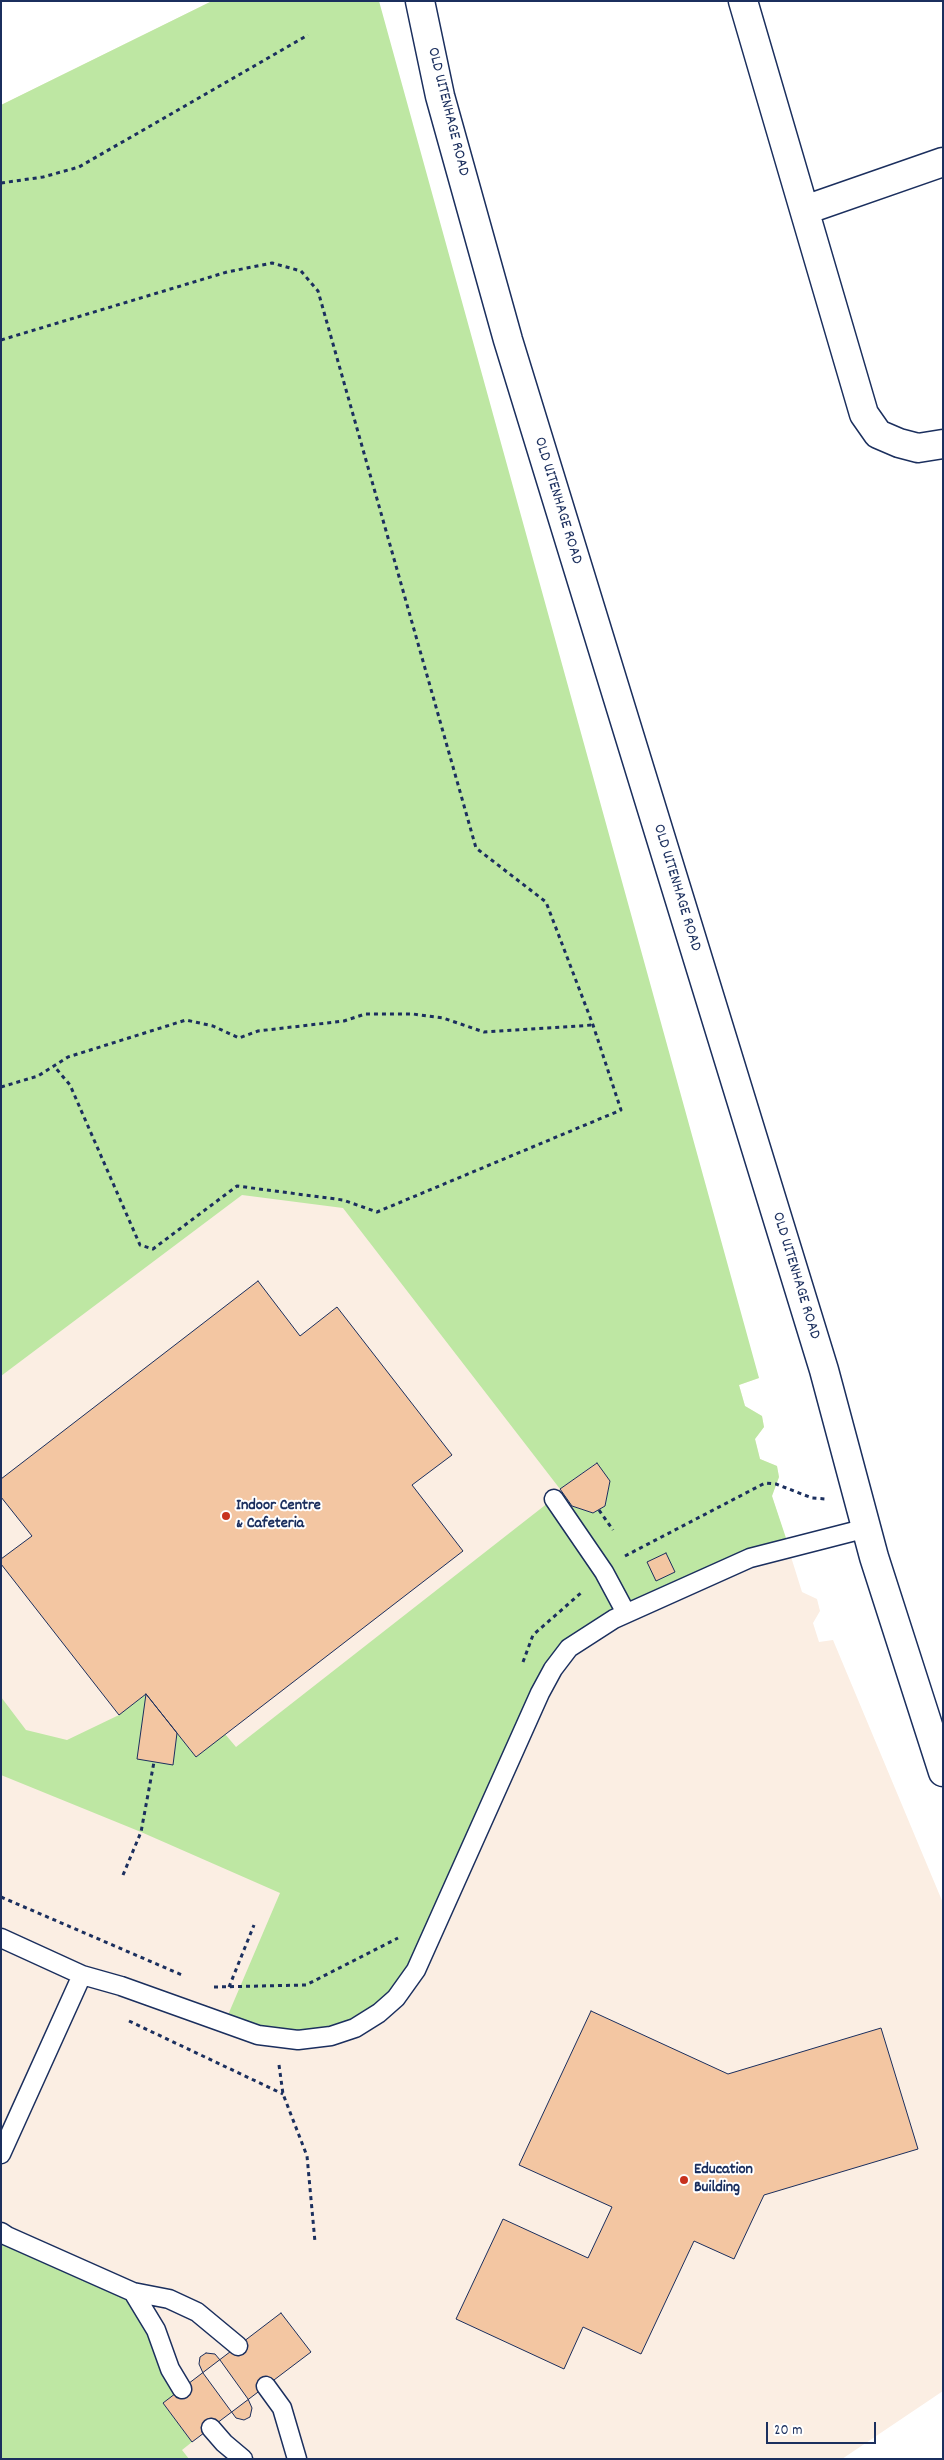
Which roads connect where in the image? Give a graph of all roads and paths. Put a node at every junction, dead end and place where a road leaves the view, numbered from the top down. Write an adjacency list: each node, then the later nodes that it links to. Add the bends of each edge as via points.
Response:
1 (420, 1): 13 (street, OLD UITENHAGE ROAD, via 440,96 508,340 824,1370)
2 (743, 1): 6 (street)
3 (308, 35): 5 (path, via 79,167)
4 (943, 162): 6 (street)
5 (1, 184)
6 (805, 210): 8 (street, via 864,414 878,434 899,443 918,448)
7 (1, 340): 9 (path, via 228,272 272,264 301,271 318,291 476,848 546,902)
8 (943, 444)
9 (593, 1025): 10 (path, via 484,1032 443,1018 366,1014 344,1021 258,1031 239,1038 213,1026 186,1020 68,1057); 10 (path, via 621,1110 376,1212 343,1200 237,1186 153,1249 140,1245 70,1085)
10 (54, 1066): 11 (path, via 38,1076)
11 (1, 1087)
12 (554, 1499): 15 (lane)
13 (859, 1499): 14 (street, OLD UITENHAGE ROAD); 15 (path, via 812,1498 765,1483 628,1554)
14 (867, 1528): 16 (lane, via 750,1558); 19 (street, OLD UITENHAGE ROAD)
15 (604, 1572): 16 (lane); 17 (path, via 533,1636)
16 (626, 1613): 30 (lane, via 569,1648 553,1669 514,1748 427,1949 396,1998 355,2028 330,2036 298,2040)
17 (522, 1663)
18 (154, 1762): 20 (path, via 142,1832)
19 (943, 1772)
20 (123, 1875)
21 (1, 1897): 26 (path)
22 (254, 1925): 28 (path)
23 (402, 1936): 28 (path, via 306,1986)
24 (1, 1938): 25 (lane)
25 (82, 1975): 30 (lane); 32 (lane)
26 (183, 1976)
27 (210, 1987): 28 (path)
28 (229, 1987)
29 (125, 2019): 31 (path)
30 (275, 2038): 31 (path)
31 (284, 2094): 34 (path, via 308,2156)
32 (1, 2154)
33 (1, 2232): 35 (lane)
34 (315, 2242)
35 (133, 2292): 36 (lane, via 169,2299 197,2312); 38 (lane, via 156,2330 170,2369)
36 (238, 2346)
37 (266, 2386): 41 (lane, via 282,2408)
38 (182, 2389)
39 (211, 2428): 40 (lane)
40 (243, 2459)
41 (297, 2459)

